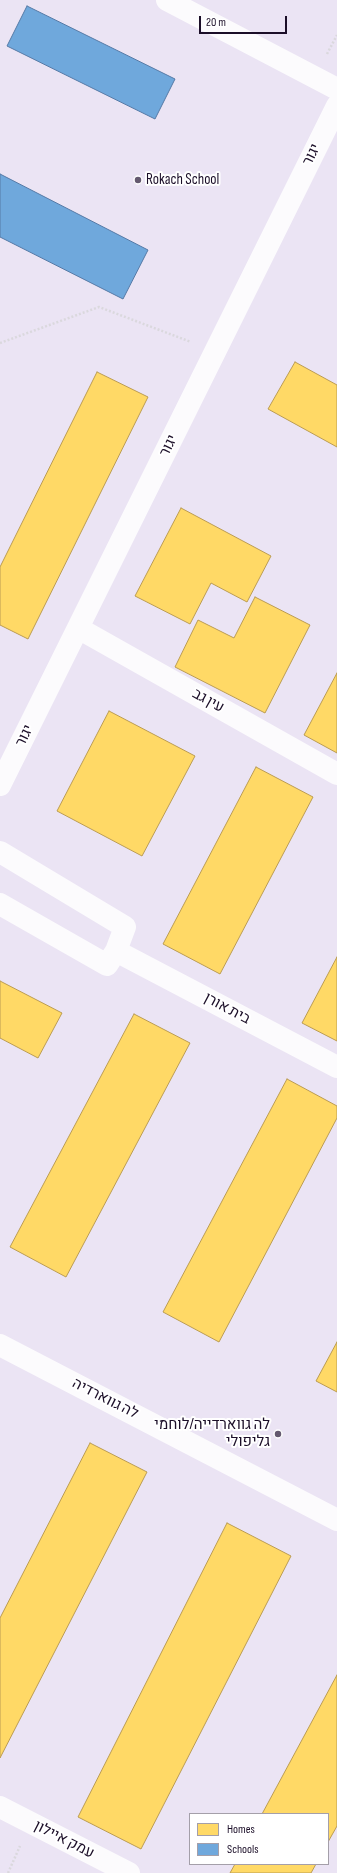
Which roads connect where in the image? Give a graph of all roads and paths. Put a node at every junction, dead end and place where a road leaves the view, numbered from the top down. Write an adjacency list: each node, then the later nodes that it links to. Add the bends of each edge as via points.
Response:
1 (167, 0): 4 (street)
2 (337, 35): 3 (path)
3 (326, 56)
4 (337, 89)
5 (337, 106): 7 (street, יגור)
6 (0, 343): 7 (path, via 99,307)
7 (215, 351): 8 (street, יגור)
8 (78, 628): 9 (street, עין גב); 10 (street, יגור)
9 (337, 774)
10 (0, 786)
11 (0, 852): 13 (street, via 125,927)
12 (0, 904): 13 (street, via 107,965)
13 (116, 951): 14 (street, בית אורן)
14 (337, 1067)
15 (0, 1345): 16 (street, לה גווארדיה)
16 (337, 1520)
17 (0, 1807): 18 (street, עמק איילון)
18 (129, 1873)

